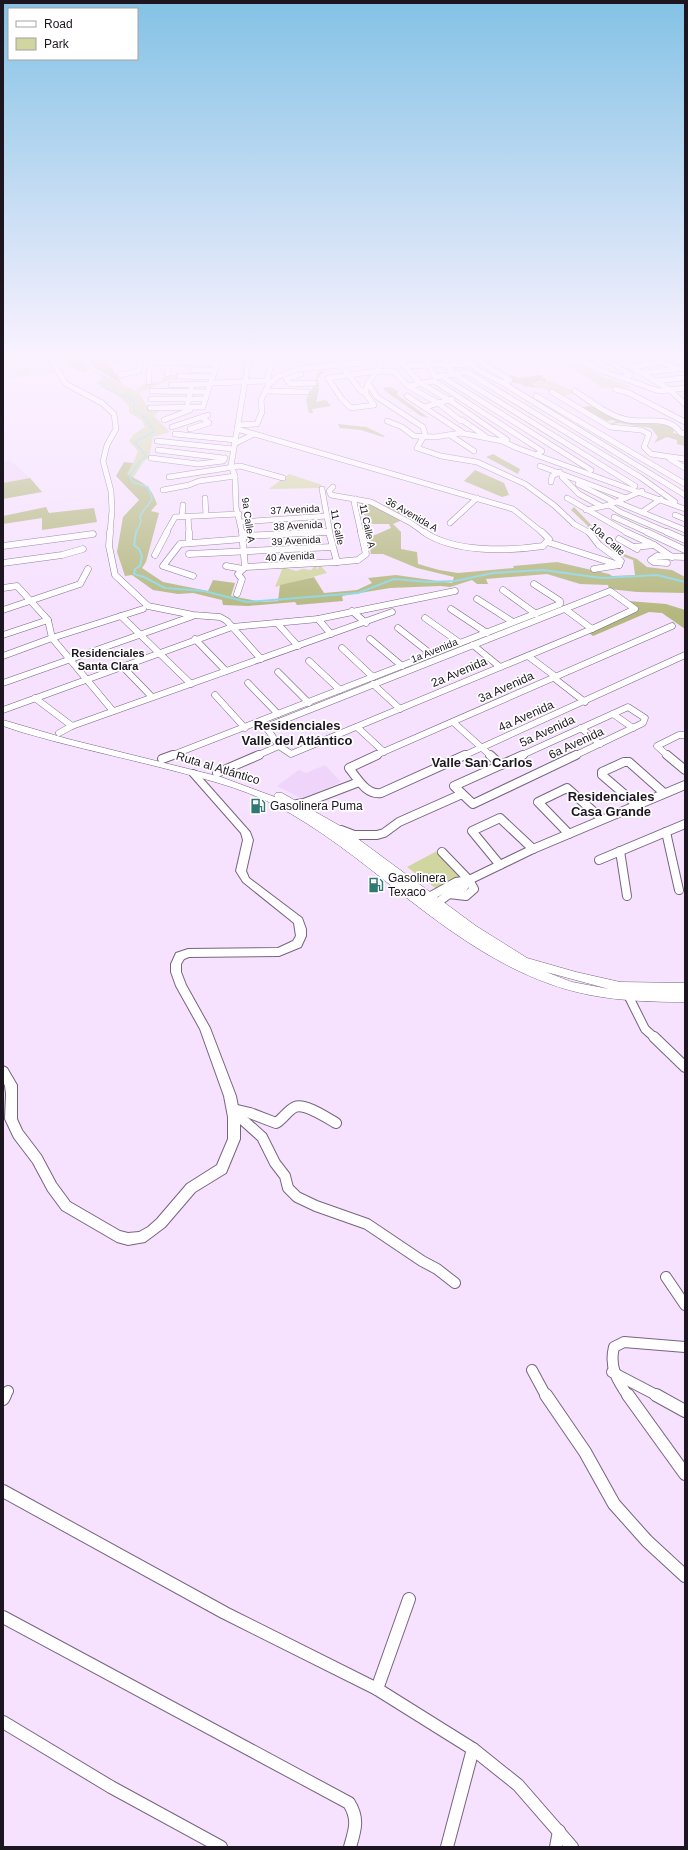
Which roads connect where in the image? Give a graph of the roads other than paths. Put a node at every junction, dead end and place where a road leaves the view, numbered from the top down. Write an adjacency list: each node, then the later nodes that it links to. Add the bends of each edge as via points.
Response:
1 (108, 443): 118 (street, via 103,461 111,497 108,546 115,575 148,606)
2 (217, 443): 15 (street)
3 (230, 443): 15 (street)
4 (287, 443): 53 (street)
5 (419, 443): 97 (street, 10a Calle, via 416,447 420,450 452,459 478,462 532,488 574,524 589,532 599,545 621,561 622,564)
6 (463, 443): 19 (street)
7 (506, 443): 17 (street)
8 (511, 443): 17 (street)
9 (546, 443): 34 (street)
10 (565, 443): 31 (street)
11 (584, 443): 28 (street)
12 (600, 443): 26 (street)
13 (617, 443): 21 (street)
14 (645, 443): 22 (street, via 644,449 651,454)
15 (234, 444): 25 (street, 9a Calle A)
16 (530, 444): 17 (street); 20 (street, via 542,451)
17 (515, 448): 20 (street)
18 (158, 450): 24 (street)
19 (474, 451)
20 (536, 455): 32 (street)
21 (637, 455): 26 (street); 39 (street)
22 (668, 457): 27 (street); 33 (street)
23 (151, 458): 24 (street, via 202,464 223,461)
24 (225, 458): 25 (street)
25 (232, 458): 29 (street, 9a Calle A)
26 (625, 459): 28 (street); 41 (street)
27 (685, 459)
28 (615, 462): 31 (street); 45 (street)
29 (231, 466): 36 (street, 9a Calle A); 38 (street); 40 (street)
30 (540, 466): 35 (street)
31 (603, 467): 34 (street); 49 (street)
32 (571, 468): 34 (street); 35 (street)
33 (685, 468)
34 (588, 472): 49 (street)
35 (558, 473): 37 (street); 42 (street, via 552,476)
36 (235, 476): 48 (street); 63 (street, 9a Calle A, via 236,507)
37 (565, 476): 50 (street, via 562,478); 54 (street)
38 (169, 477)
39 (674, 477): 41 (street); 44 (street)
40 (284, 478)
41 (663, 480): 45 (street); 51 (street)
42 (551, 482)
43 (578, 484): 57 (street)
44 (685, 484)
45 (652, 485): 49 (street); 60 (street)
46 (333, 487): 55 (street, 36 Avenida A, via 329,491 331,495)
47 (322, 489): 67 (street, 11 Calle)
48 (163, 490)
49 (640, 492): 54 (street); 56 (street)
50 (579, 494): 59 (street); 61 (street, via 567,498)
51 (685, 496)
52 (205, 498): 65 (street)
53 (477, 498): 71 (street); 77 (street, via 516,510)
54 (626, 498): 57 (street)
55 (356, 499): 77 (street, 36 Avenida A, via 381,506 411,523 421,532 461,547 518,549 543,546); 91 (street, 11 Calle A, via 354,502 366,554)
56 (660, 499): 60 (street); 62 (street)
57 (614, 503): 59 (street); 62 (street); 76 (street, via 620,512)
58 (183, 505): 66 (street)
59 (601, 506): 61 (street)
60 (684, 508)
61 (586, 509): 81 (street, via 619,529)
62 (642, 512): 72 (street)
63 (239, 514): 65 (street); 70 (street, 9a Calle A)
64 (674, 514): 69 (street)
65 (206, 515): 66 (street)
66 (185, 516): 79 (street); 90 (street, via 175,517)
67 (326, 516): 70 (street, 37 Avenida); 73 (street, 11 Calle)
68 (614, 517): 80 (street)
69 (685, 519)
70 (240, 522): 75 (street, 9a Calle A)
71 (450, 522)
72 (685, 530)
73 (329, 532): 75 (street, 38 Avenida); 83 (street, 11 Calle)
74 (92, 534): 82 (street)
75 (243, 538): 79 (street, 38 Avenida); 88 (street, 9a Calle A)
76 (684, 538): 80 (street)
77 (547, 540): 97 (street)
78 (619, 540): 84 (street)
79 (189, 542): 102 (street, via 178,545 164,566)
80 (668, 542): 81 (street); 87 (street)
81 (654, 545): 84 (street); 92 (street)
82 (3, 546)
83 (332, 547): 88 (street, 39 Avenida); 94 (street, 11 Calle)
84 (634, 547): 86 (street)
85 (83, 549): 95 (street, via 62,555)
86 (640, 550)
87 (685, 550)
88 (244, 551): 89 (street, 39 Avenida); 99 (street, 9a Calle A)
89 (189, 554)
90 (155, 555)
91 (363, 557): 94 (street, 40 Avenida)
92 (672, 557): 93 (street); 96 (street, via 657,556 652,559 654,562)
93 (685, 557)
94 (340, 562): 99 (street, 40 Avenida)
95 (3, 563)
96 (667, 563)
97 (619, 565): 101 (street)
98 (226, 566): 99 (street, 40 Avenida)
99 (244, 568): 107 (street, 9a Calle A, via 238,574 242,579)
100 (88, 569): 109 (street, via 80,584)
101 (594, 569)
102 (193, 576)
103 (534, 584): 117 (street, via 561,602)
104 (3, 588): 109 (street, via 17,586)
105 (503, 590): 117 (street)
106 (455, 591): 115 (street)
107 (237, 594)
108 (477, 599): 123 (street)
109 (30, 601): 114 (street); 122 (street)
110 (143, 609): 119 (street)
111 (451, 609): 130 (street)
112 (565, 609): 113 (street, 1a Avenida, via 610,592); 129 (street); 138 (street, 1a Avenida)
113 (635, 609): 129 (street, 2a Avenida)
114 (3, 610)
115 (352, 611): 121 (street); 125 (street)
116 (392, 612): 125 (street)
117 (536, 614): 123 (street)
118 (193, 615): 127 (street, via 220,617); 131 (street)
119 (121, 616): 131 (street); 134 (street)
120 (425, 618): 137 (street)
121 (318, 619): 124 (street); 132 (street)
122 (48, 620): 133 (street); 134 (street)
123 (513, 622): 130 (street)
124 (277, 623): 127 (street); 139 (street)
125 (366, 623): 132 (street)
126 (672, 626): 154 (street, 3a Avenida)
127 (232, 627): 135 (street); 147 (street)
128 (398, 628): 142 (street)
129 (592, 629): 145 (street, 2a Avenida)
130 (487, 633): 137 (street)
131 (140, 634): 141 (street); 146 (street)
132 (331, 634): 139 (street)
133 (3, 635)
134 (52, 638): 144 (street); 146 (street)
135 (195, 639): 141 (street); 152 (street)
136 (370, 639): 150 (street)
137 (460, 643): 142 (street)
138 (473, 645): 151 (street); 156 (street, 1a Avenida)
139 (298, 646): 147 (street)
140 (342, 648): 156 (street)
141 (158, 652): 149 (street); 159 (street)
142 (431, 654): 150 (street)
143 (685, 655): 164 (street, 4a Avenida)
144 (3, 656)
145 (528, 656): 151 (street, 2a Avenida); 154 (street)
146 (68, 658): 155 (street); 157 (street)
147 (261, 659): 152 (street)
148 (309, 661): 160 (street)
149 (122, 666): 155 (street); 162 (street)
150 (402, 666): 156 (street)
151 (500, 667): 166 (street, 2a Avenida)
152 (226, 671): 159 (street)
153 (278, 672): 165 (street)
154 (555, 678): 164 (street); 172 (street, 3a Avenida)
155 (84, 679): 163 (street); 168 (street)
156 (373, 681): 160 (street); 166 (street); 182 (street, 1a Avenida, via 266,727)
157 (3, 683)
158 (248, 683): 169 (street)
159 (191, 684): 162 (street)
160 (340, 690): 165 (street)
161 (215, 695): 176 (street)
162 (152, 697): 168 (street)
163 (35, 698): 167 (street); 174 (street)
164 (585, 702): 183 (street, 4a Avenida)
165 (309, 703): 169 (street)
166 (400, 709): 175 (street, 2a Avenida)
167 (3, 711): 179 (highway, Ruta al Atlántico)
168 (113, 711): 174 (street)
169 (278, 714): 176 (street)
170 (613, 714): 171 (street, 5a Avenida, via 628,708); 177 (street, 5a Avenida); 178 (street)
171 (645, 720): 178 (street, 6a Avenida)
172 (453, 722): 183 (street); 184 (street, 3a Avenida)
173 (3, 723): 188 (highway, Ruta al Atlántico)
174 (72, 726): 179 (street)
175 (357, 727): 182 (street, 2a Avenida, via 291,754); 184 (street)
176 (245, 728): 185 (street, via 238,733)
177 (581, 728): 181 (street); 186 (street, 5a Avenida)
178 (633, 728): 181 (street, 6a Avenida)
179 (59, 733): 185 (highway, Ruta al Atlántico)
180 (685, 735): 187 (street, via 679,735 657,746)
181 (600, 744): 193 (street, 6a Avenida, via 473,804)
182 (280, 746): 189 (street)
183 (482, 748): 186 (street); 190 (street, 4a Avenida, via 381,793 369,792)
184 (384, 752): 190 (street, 3a Avenida, via 349,768)
185 (165, 760): 189 (highway, Ruta al Atlántico)
186 (501, 765): 193 (street, 5a Avenida, via 454,786)
187 (685, 770)
188 (193, 773): 209 (highway, Ruta al Atlántico, via 233,784 281,804 315,823); 218 (main road, via 245,832 248,840 241,871 246,880 298,921 301,929 297,944 279,952 188,953 180,956 176,964 181,986 205,1028 226,1082)
189 (217, 773): 194 (highway, Ruta al Atlántico, via 255,785)
190 (359, 782): 194 (street)
191 (685, 785): 192 (street)
192 (664, 793): 195 (street); 195 (street, via 629,762 602,772 602,775)
193 (462, 794): 198 (street, via 399,822 377,835 354,835)
194 (297, 804): 198 (highway, Ruta al Atlántico)
195 (637, 805): 196 (street)
196 (602, 819): 200 (street); 200 (street, via 567,788 538,802)
197 (685, 824): 199 (street)
198 (338, 829): 207 (highway, Ruta al Atlántico)
199 (666, 832): 202 (street); 208 (street)
200 (569, 834): 201 (street)
201 (533, 849): 205 (street); 205 (street, via 500,818 472,831)
202 (620, 851): 204 (street); 211 (street)
203 (442, 852): 206 (street)
204 (600, 860)
205 (500, 864): 206 (street)
206 (469, 880): 210 (street, via 461,880); 210 (street, via 474,889 468,895 456,896)
207 (416, 886): 209 (highway); 212 (highway, Ruta al Atlántico)
208 (679, 890)
209 (405, 891): 214 (highway, Ruta al Atlántico, via 460,932 522,969 556,982)
210 (450, 891): 212 (street)
211 (627, 896)
212 (433, 900): 213 (highway, Ruta al Atlántico, via 472,929 523,961 620,987)
213 (685, 988)
214 (629, 997): 215 (highway, Ruta al Atlántico); 216 (street, via 645,1029)
215 (685, 997)
216 (685, 1067)
217 (3, 1071): 218 (main road, via 11,1085 11,1119 59,1197 66,1206 117,1236 128,1239 141,1238 152,1231 191,1188 222,1169 234,1139)
218 (233, 1110): 219 (street, via 250,1113 276,1123 293,1108 302,1106); 221 (street, via 264,1141 277,1168 285,1176 289,1190 311,1204 367,1224)
219 (336, 1123)
220 (666, 1277): 222 (street)
221 (456, 1283)
222 (685, 1305)
223 (685, 1347): 225 (street, via 620,1343 614,1347 611,1357)
224 (532, 1370): 229 (street, via 542,1390 585,1452 614,1504 647,1541)
225 (612, 1371): 226 (street); 227 (street)
226 (685, 1411)
227 (685, 1474)
228 (3, 1491): 232 (street, via 224,1613)
229 (685, 1576)
230 (409, 1599): 232 (street)
231 (3, 1617): 237 (street, via 349,1803 357,1819 357,1828)
232 (377, 1689): 234 (street)
233 (3, 1722): 236 (street, via 111,1787)
234 (473, 1748): 235 (street, via 518,1785); 238 (street)
235 (559, 1831): 239 (street); 240 (street)
236 (221, 1847)
237 (350, 1847)
238 (446, 1847)
239 (556, 1847)
240 (572, 1847)

